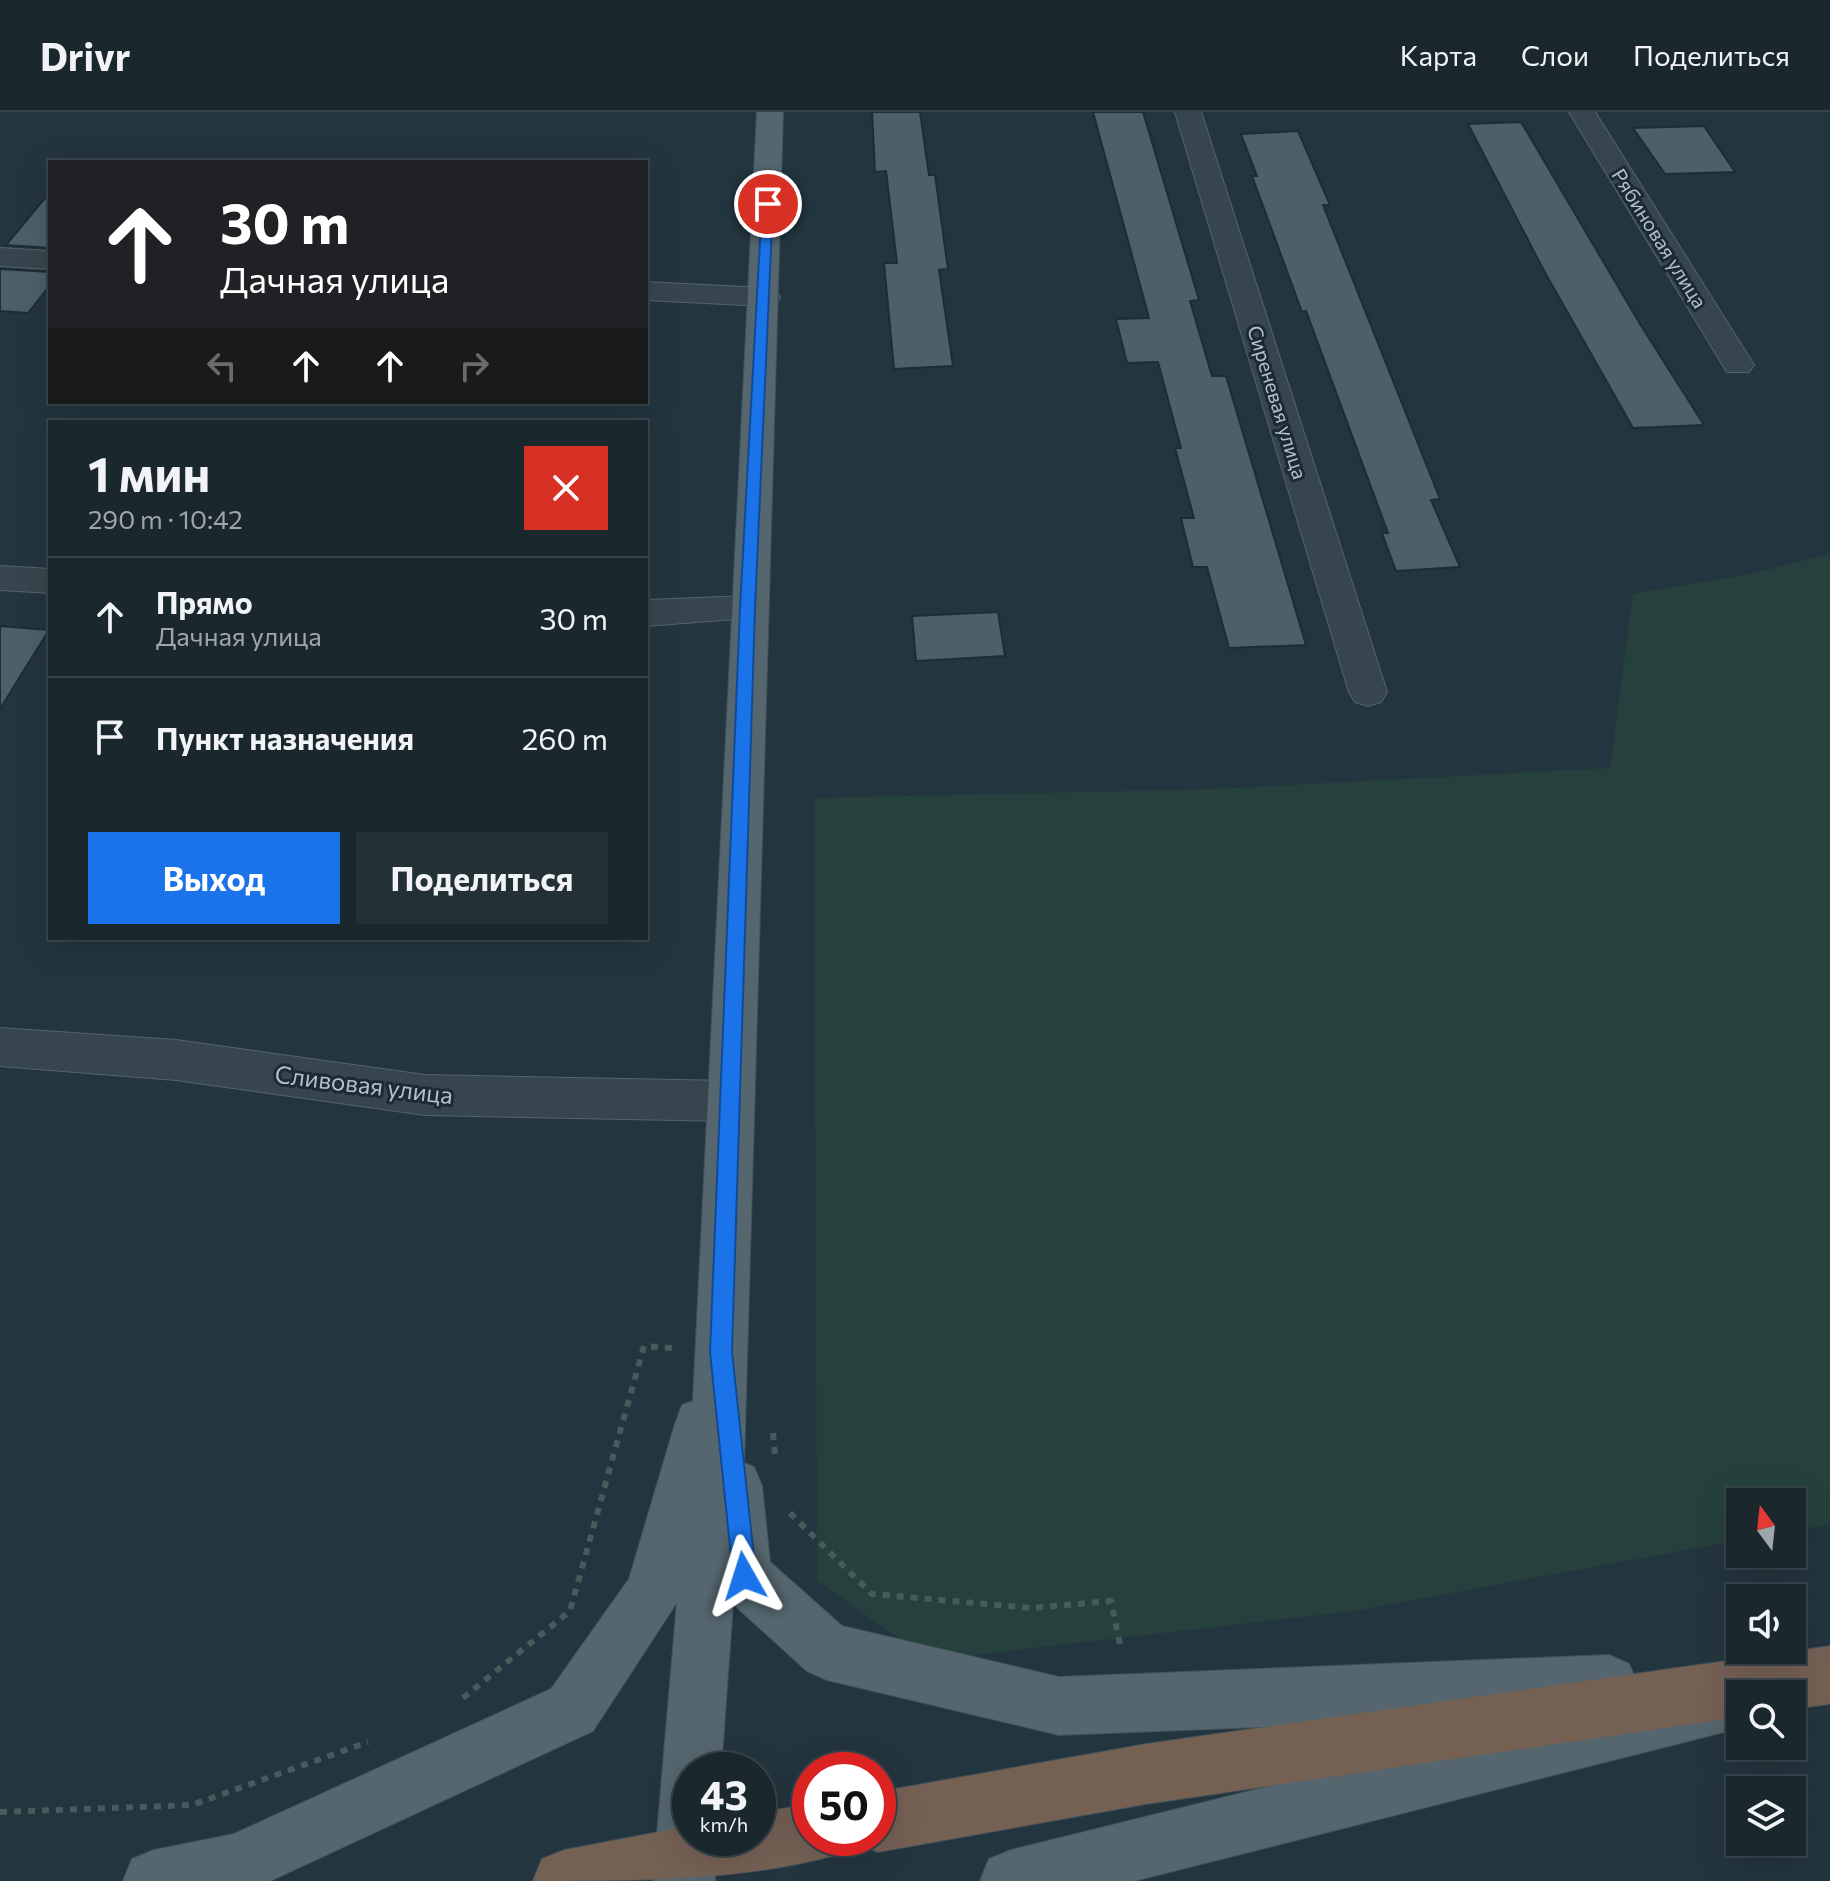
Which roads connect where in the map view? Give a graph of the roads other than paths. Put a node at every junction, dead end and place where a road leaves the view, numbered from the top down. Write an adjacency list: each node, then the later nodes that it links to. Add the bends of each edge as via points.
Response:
1 (770, 112): 7 (main road)
2 (1188, 112): 13 (street, Сиреневая улица)
3 (1582, 112): 8 (street, Рябиновая улица)
4 (0, 257): 5 (street)
5 (48, 260)
6 (648, 291): 7 (street)
7 (765, 297): 11 (main road)
8 (1738, 365)
9 (0, 578): 10 (street)
10 (48, 581)
11 (748, 608): 12 (street); 15 (main road)
12 (648, 613)
13 (1368, 692)
14 (0, 1047): 15 (street, Сливовая улица, via 176,1060 425,1095)
15 (730, 1101): 16 (main road)
16 (721, 1352): 17 (main road, via 744,1576 827,1651 1059,1706); 20 (main road, via 717,1465); 24 (main road, via 653,1593 572,1710 238,1864)
17 (1830, 1675): 18 (main road); 21 (highway, via 1146,1774)
18 (1806, 1682)
19 (1726, 1702): 26 (main road)
20 (693, 1752)
21 (896, 1819)
22 (792, 1839): 23 (highway)
23 (684, 1869): 25 (highway)
24 (154, 1881)
25 (564, 1881)
26 (1011, 1881)

